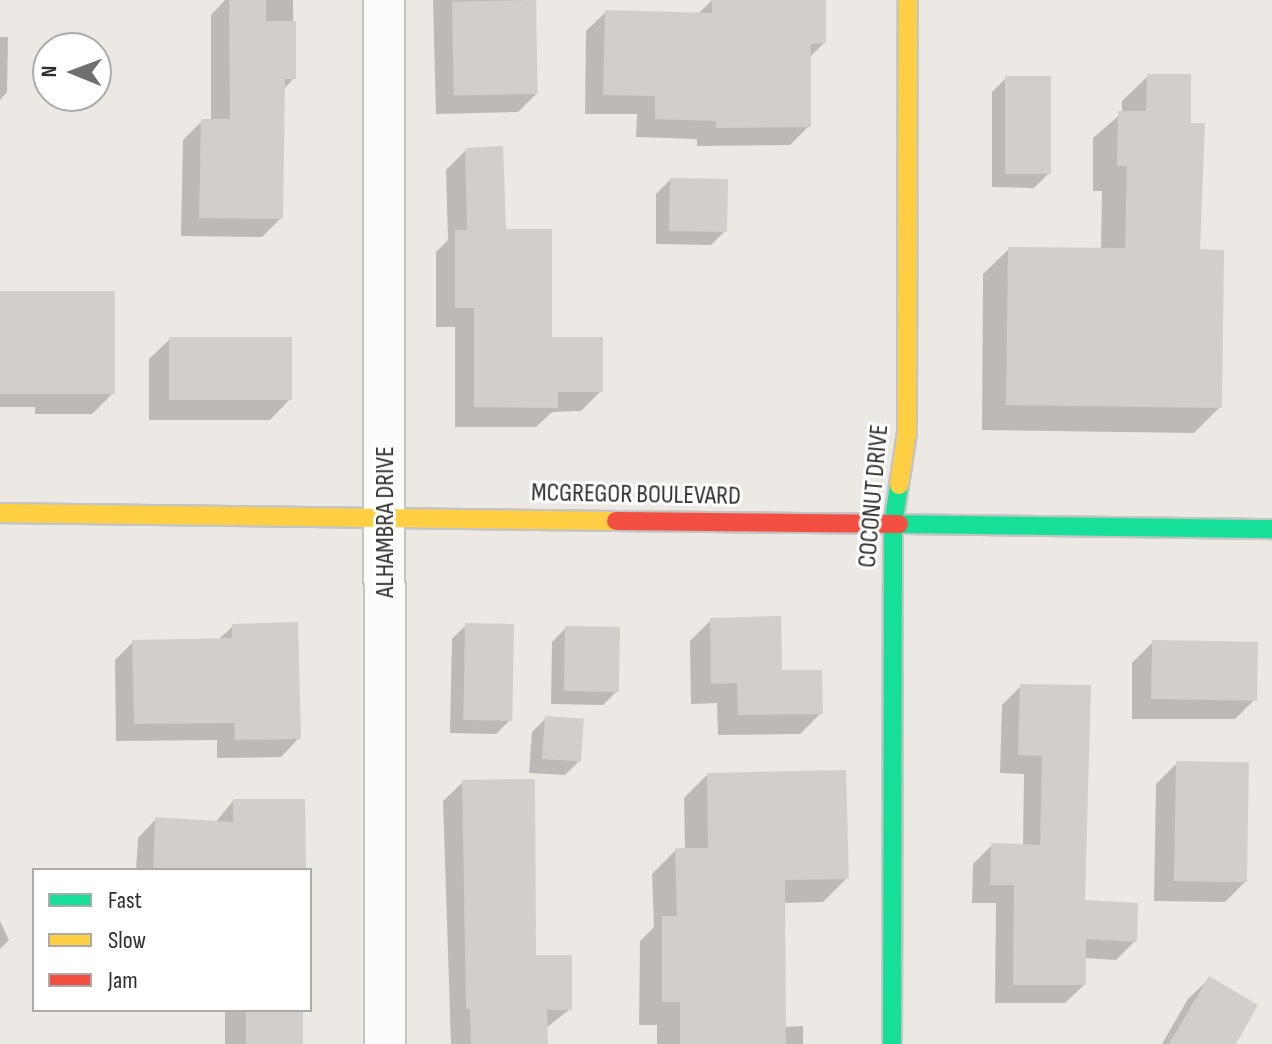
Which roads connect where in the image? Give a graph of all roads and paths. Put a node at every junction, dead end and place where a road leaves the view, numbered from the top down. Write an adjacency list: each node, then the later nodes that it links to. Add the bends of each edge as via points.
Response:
1 (384, 0): 4 (street, ALHAMBRA DRIVE)
2 (908, 0): 5 (main road, COCONUT DRIVE, via 907,433)
3 (0, 513): 4 (main road, MCGREGOR BOULEVARD)
4 (386, 517): 5 (main road, MCGREGOR BOULEVARD); 7 (street, ALHAMBRA DRIVE)
5 (893, 525): 6 (main road, MCGREGOR BOULEVARD); 8 (main road, COCONUT DRIVE)
6 (1272, 529)
7 (385, 1044)
8 (892, 1044)

